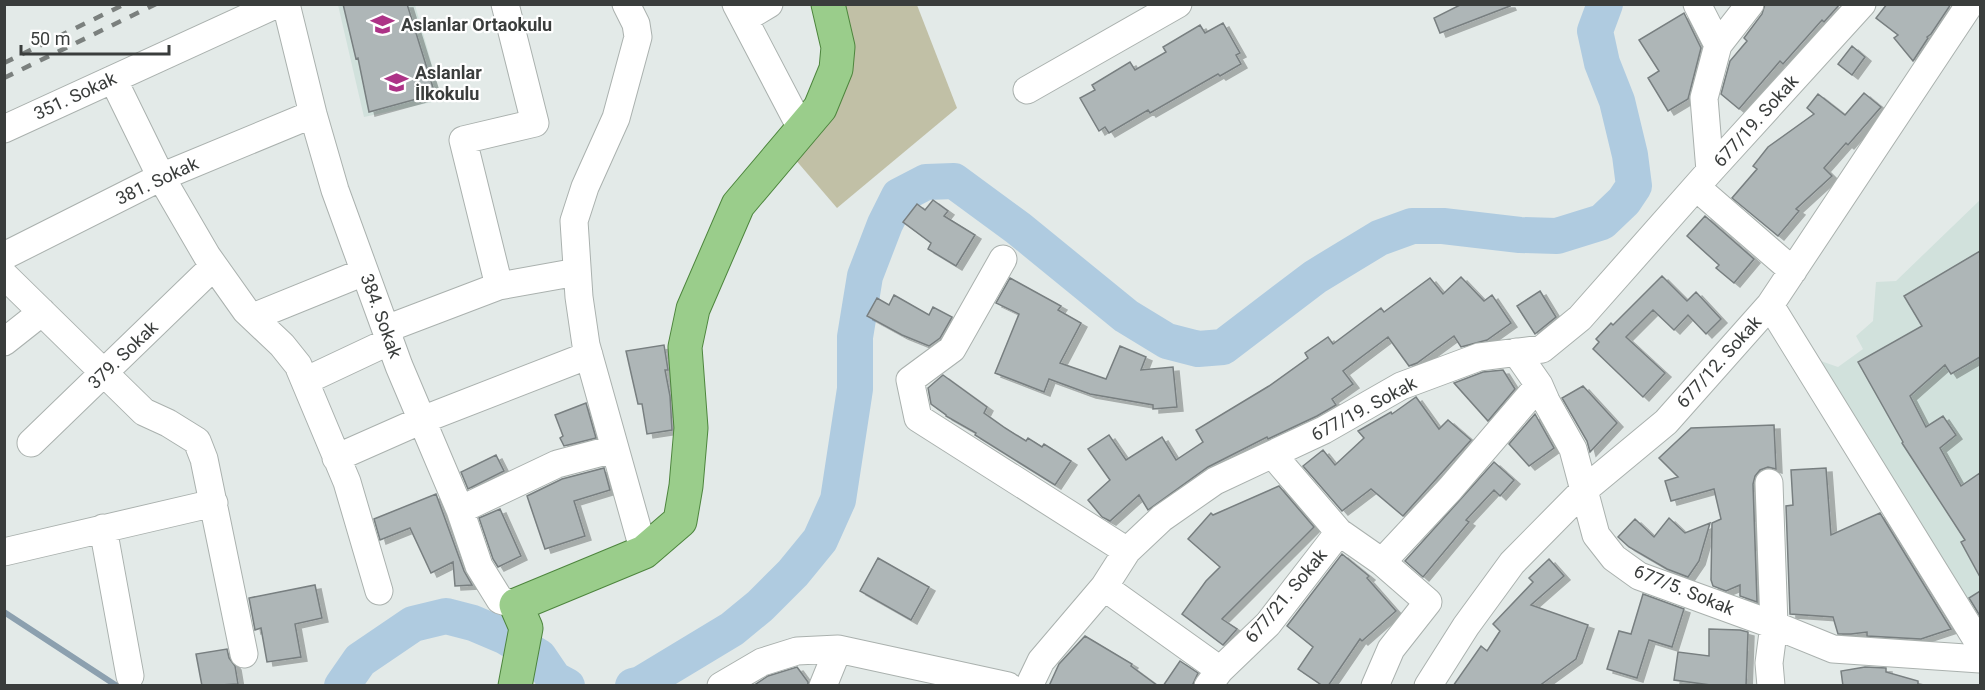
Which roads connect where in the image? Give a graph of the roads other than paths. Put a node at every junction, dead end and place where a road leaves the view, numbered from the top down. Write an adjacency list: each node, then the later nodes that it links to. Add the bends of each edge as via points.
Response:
1 (277, 4): 14 (street, 351. Sokak)
2 (286, 4): 16 (street, 384. Sokak)
3 (505, 4): 28 (street, via 536,123 463,140)
4 (626, 4): 26 (street, via 638,37 616,118 574,221)
5 (769, 4): 12 (street)
6 (828, 4): 18 (main road, via 838,47 836,69 820,108)
7 (1178, 4): 15 (street)
8 (1696, 4): 13 (street)
9 (1750, 4): 13 (street)
10 (1862, 4): 20 (street, 677/19. Sokak)
11 (1970, 4): 24 (street, 677/12. Sokak)
12 (740, 11): 18 (street)
13 (1718, 45): 20 (street, via 1704,99)
14 (113, 79): 17 (street, 351. Sokak); 19 (street)
15 (1027, 90)
16 (313, 114): 19 (street, 381. Sokak); 25 (street, 384. Sokak)
17 (4, 129)
18 (802, 130): 52 (main road, via 738,205 693,309 685,347 691,428 680,521)
19 (162, 177): 21 (street, 381. Sokak); 23 (street)
20 (1703, 179): 24 (street); 34 (street, 677/19. Sokak, via 1580,318 1542,349)
21 (4, 256)
22 (1002, 260): 50 (street, via 951,349 910,380 918,418)
23 (214, 266): 31 (street); 36 (street, 379. Sokak)
24 (1793, 271): 29 (street, 677/12. Sokak)
25 (364, 272): 31 (street); 32 (street, 384. Sokak)
26 (577, 272): 28 (street); 35 (street)
27 (4, 275): 30 (street)
28 (499, 286): 32 (street)
29 (1770, 305): 45 (street, 677/12. Sokak, via 1666,422); 58 (street)
30 (42, 312): 33 (street); 36 (street)
31 (253, 317): 37 (street, via 298,365)
32 (388, 335): 37 (street); 39 (street, 384. Sokak)
33 (4, 342)
34 (1516, 352): 38 (street, 677/5. Sokak); 42 (street, 677/19. Sokak, via 1479,357 1401,386)
35 (589, 355): 39 (street); 41 (street)
36 (104, 373): 40 (street, 379. Sokak); 46 (street, via 144,412 197,441)
37 (304, 381): 43 (street)
38 (1539, 385): 45 (street, 677/5. Sokak, via 1573,449); 53 (street)
39 (422, 420): 43 (street); 47 (street, 384. Sokak)
40 (31, 443)
41 (614, 449): 47 (street, via 557,464); 52 (street)
42 (1273, 455): 49 (street); 50 (street, 677/19. Sokak, via 1215,481 1162,518)
43 (336, 458): 55 (street)
44 (1769, 483): 57 (street)
45 (1584, 490): 57 (street, 677/5. Sokak, via 1596,535 1614,558 1639,576); 70 (street, 677/12. Sokak, via 1512,563)
46 (214, 502): 48 (street); 60 (street)
47 (460, 510): 56 (street, 384. Sokak, via 479,566 500,600)
48 (103, 528): 51 (street); 62 (street)
49 (1339, 532): 53 (street); 63 (street, 677/21. Sokak, via 1268,624)
50 (1127, 550): 54 (street, 677/19. Sokak)
51 (4, 552)
52 (644, 552): 56 (main road)
53 (1382, 562): 69 (street, via 1428,602 1391,649)
54 (1104, 587): 63 (street); 68 (street, 677/19. Sokak, via 1041,661)
55 (379, 591)
56 (521, 616): 64 (main road)
57 (1774, 625): 61 (street, 677/5. Sokak, via 1833,649); 71 (street, via 1769,663)
58 (1980, 645)
59 (838, 650): 65 (street, via 797,651 762,662); 66 (street); 67 (street)
60 (244, 654)
61 (1980, 659)
62 (130, 676)
63 (1214, 678)
64 (515, 686)
65 (721, 686)
66 (824, 686)
67 (1008, 686)
68 (1029, 686)
69 (1375, 686)
70 (1428, 686)
71 (1771, 686)

